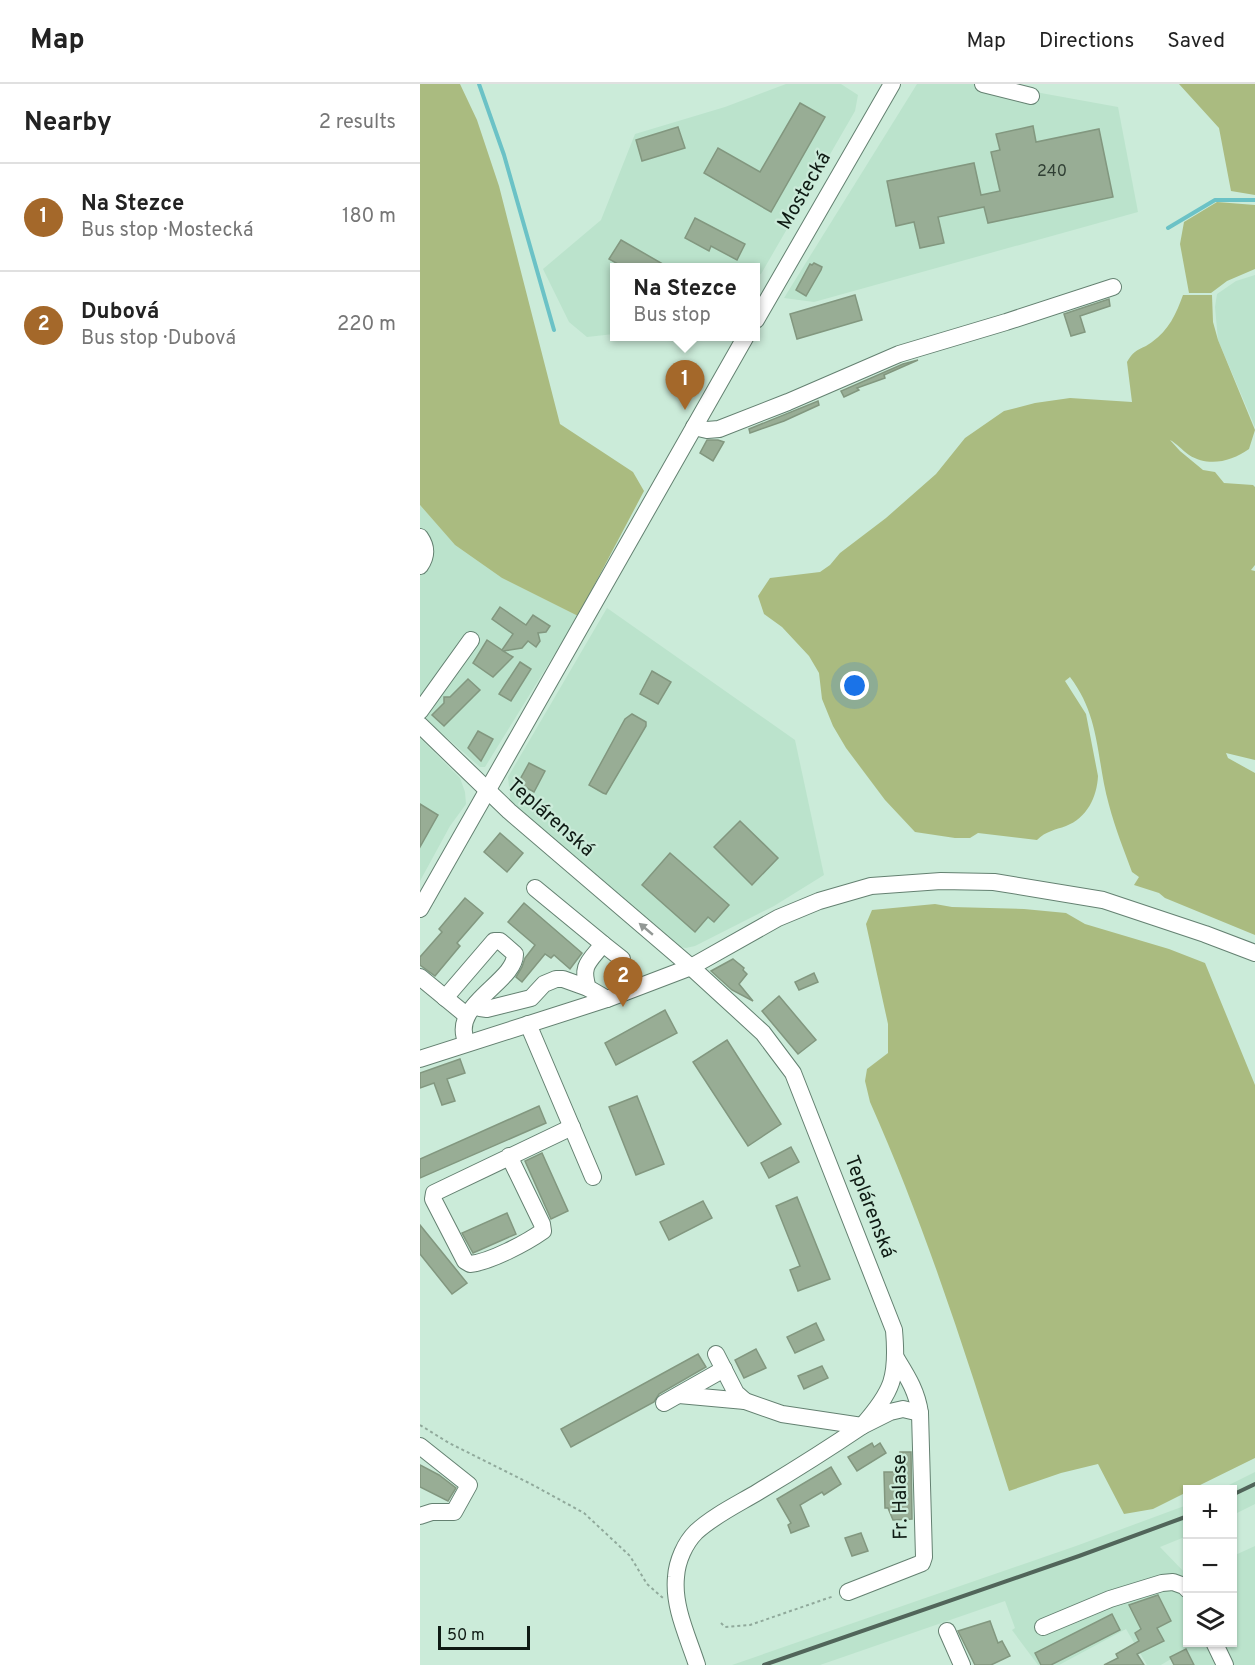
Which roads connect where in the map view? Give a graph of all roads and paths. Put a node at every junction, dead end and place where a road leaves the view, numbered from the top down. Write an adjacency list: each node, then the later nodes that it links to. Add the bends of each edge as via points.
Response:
1 (891, 84): 5 (street, Mostecká)
2 (982, 84): 3 (street)
3 (1031, 96)
4 (1113, 287): 7 (street, via 899,354 719,429)
5 (760, 313)
6 (743, 341): 7 (street)
7 (694, 427): 13 (street)
8 (420, 537): 9 (street, via 426,549)
9 (420, 566)
10 (471, 640): 11 (street)
11 (420, 711)
12 (420, 725): 13 (street, Teplárenská)
13 (488, 791): 15 (street); 19 (street, Teplárenská, one-way to 13)
14 (535, 888): 16 (street)
15 (420, 909)
16 (603, 944): 18 (street); 20 (street)
17 (1255, 953): 19 (street, via 1103,900 994,882 941,880 871,886 819,901 778,918)
18 (622, 959)
19 (691, 967): 25 (street); 33 (street, Teplárenská, via 763,1033 793,1073 894,1330)
20 (585, 968): 22 (street); 23 (street)
21 (420, 977): 24 (street)
22 (562, 979): 23 (street); 26 (street, via 544,984 531,998)
23 (588, 988): 25 (street)
24 (445, 998): 26 (street); 26 (street, via 494,941 500,941 515,954 515,959)
25 (607, 999): 27 (street)
26 (471, 1010): 28 (street, via 462,1034)
27 (528, 1024): 28 (street); 30 (street)
28 (467, 1043): 29 (street)
29 (420, 1059)
30 (572, 1127): 31 (street); 32 (street)
31 (508, 1156): 31 (street, via 543,1231 498,1255 470,1264 432,1196)
32 (593, 1177)
33 (896, 1358): 35 (street, via 918,1397); 37 (street, Teplárenská, via 894,1377 879,1406)
34 (745, 1401): 34 (street, via 736,1393 720,1362 671,1399); 37 (street, via 782,1414)
35 (920, 1413): 37 (street, via 903,1409); 41 (street, Fr. Halase, via 922,1563)
36 (420, 1425): 42 (path, via 584,1514 630,1556 647,1584)
37 (862, 1426): 47 (street, Teplárenská, via 696,1532 680,1559 676,1592)
38 (420, 1446): 39 (street, via 469,1485 454,1512)
39 (420, 1516)
40 (1183, 1585): 44 (street, via 1162,1583)
41 (848, 1592): 43 (path, via 750,1626 726,1627)
42 (664, 1599)
43 (721, 1623)
44 (1042, 1627)
45 (947, 1631): 48 (street)
46 (1216, 1647): 49 (street)
47 (697, 1665)
48 (962, 1665)
49 (1225, 1665)

